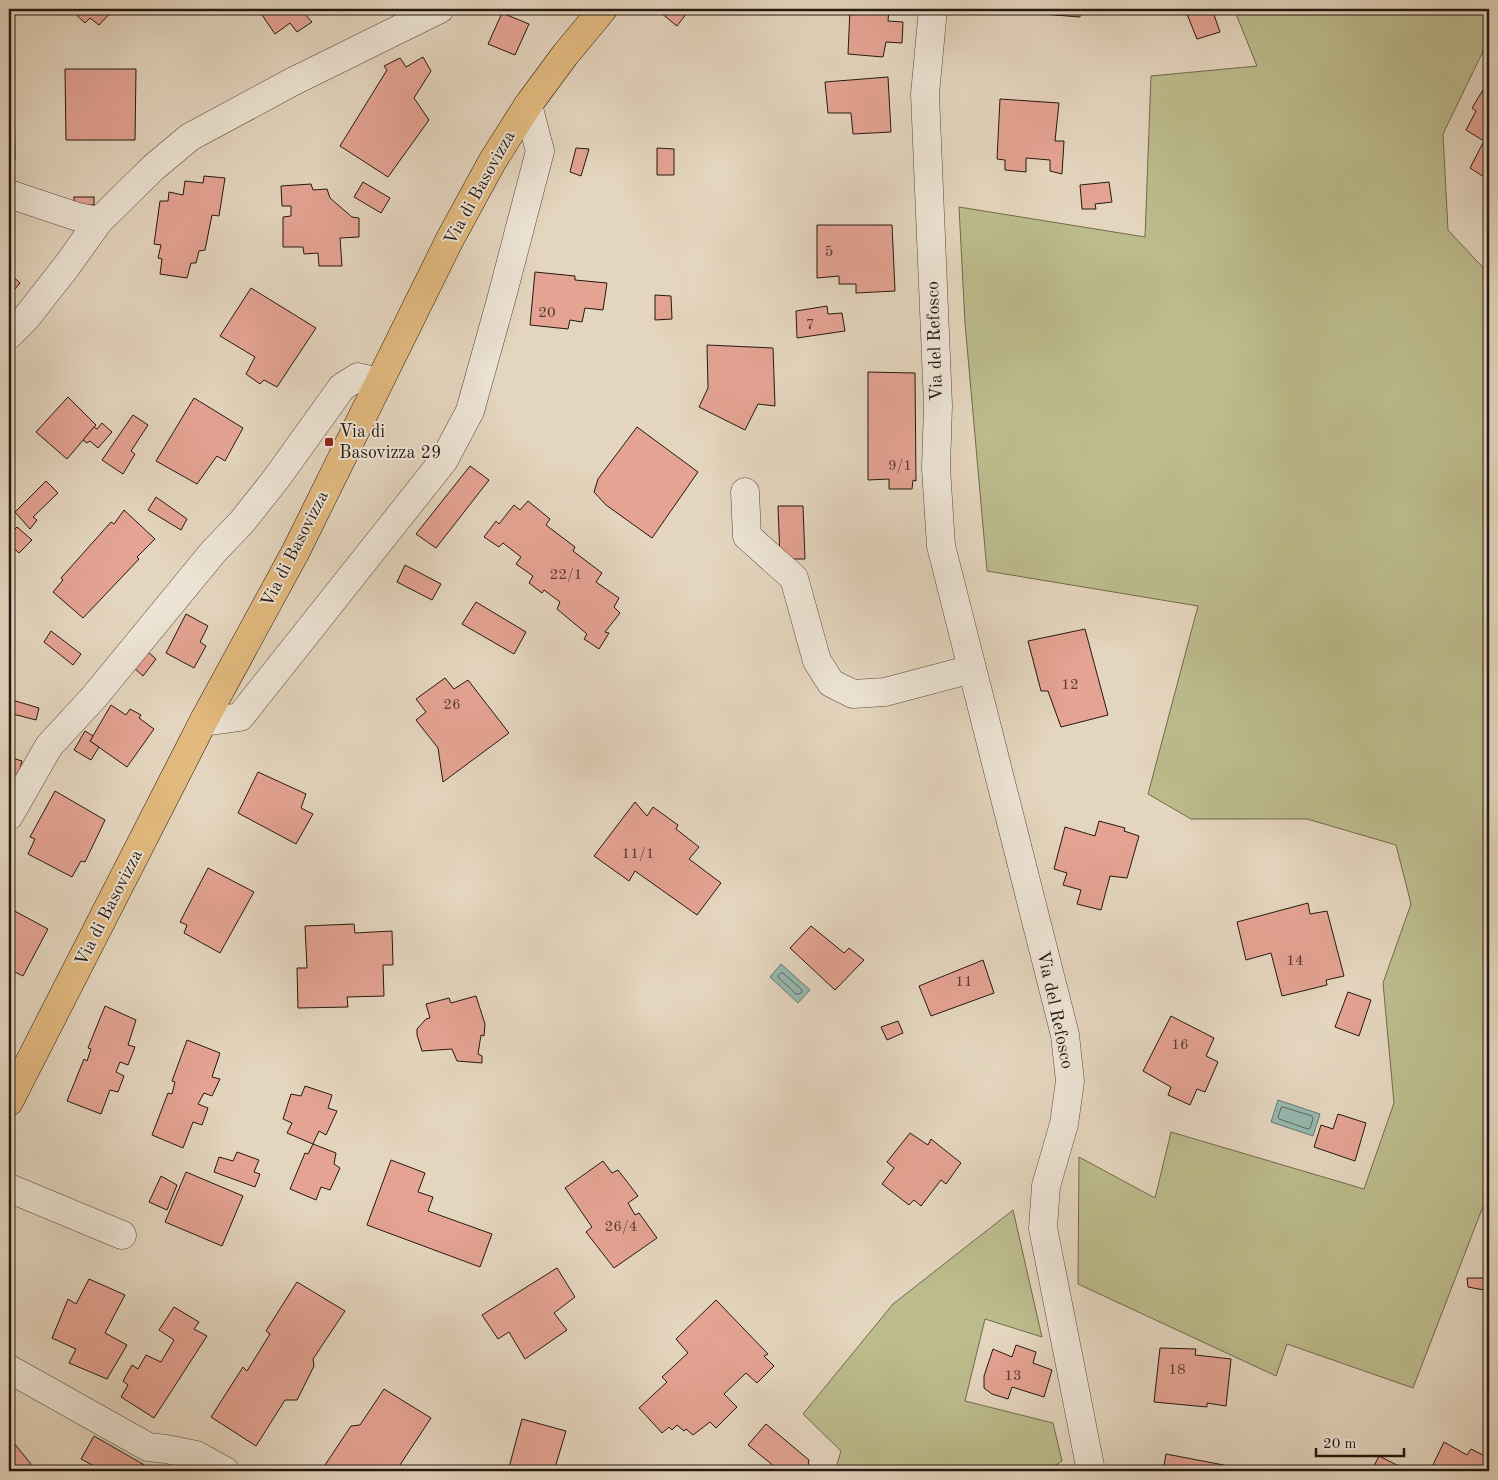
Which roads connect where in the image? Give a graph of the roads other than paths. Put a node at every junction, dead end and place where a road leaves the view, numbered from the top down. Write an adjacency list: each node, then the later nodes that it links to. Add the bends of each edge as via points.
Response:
1 (440, 9): 6 (street, via 190,137 154,166)
2 (603, 9): 4 (main road, Via di Basovizza)
3 (933, 9): 10 (street, Via del Refosco, via 925,94 938,405 936,468 941,546)
4 (528, 105): 8 (main road, Via di Basovizza, via 450,239); 11 (street, via 540,151 470,410 444,460 240,717)
5 (9, 194): 6 (street)
6 (99, 221): 7 (street, via 32,311)
7 (9, 335)
8 (379, 382): 11 (main road, Via di Basovizza, via 296,551); 12 (street, via 358,376 342,387 241,523 49,746)
9 (745, 492): 10 (street, via 747,536 794,578 817,661 831,683 853,694 885,692)
10 (972, 669): 18 (street, Via del Refosco, via 1064,1035 1070,1081 1064,1124 1046,1186 1043,1228)
11 (203, 722): 13 (main road, Via di Basovizza)
12 (9, 816)
13 (9, 1102)
14 (9, 1188): 15 (street)
15 (122, 1235)
16 (9, 1369): 17 (street, via 148,1447 196,1455)
17 (225, 1471)
18 (1091, 1471)

